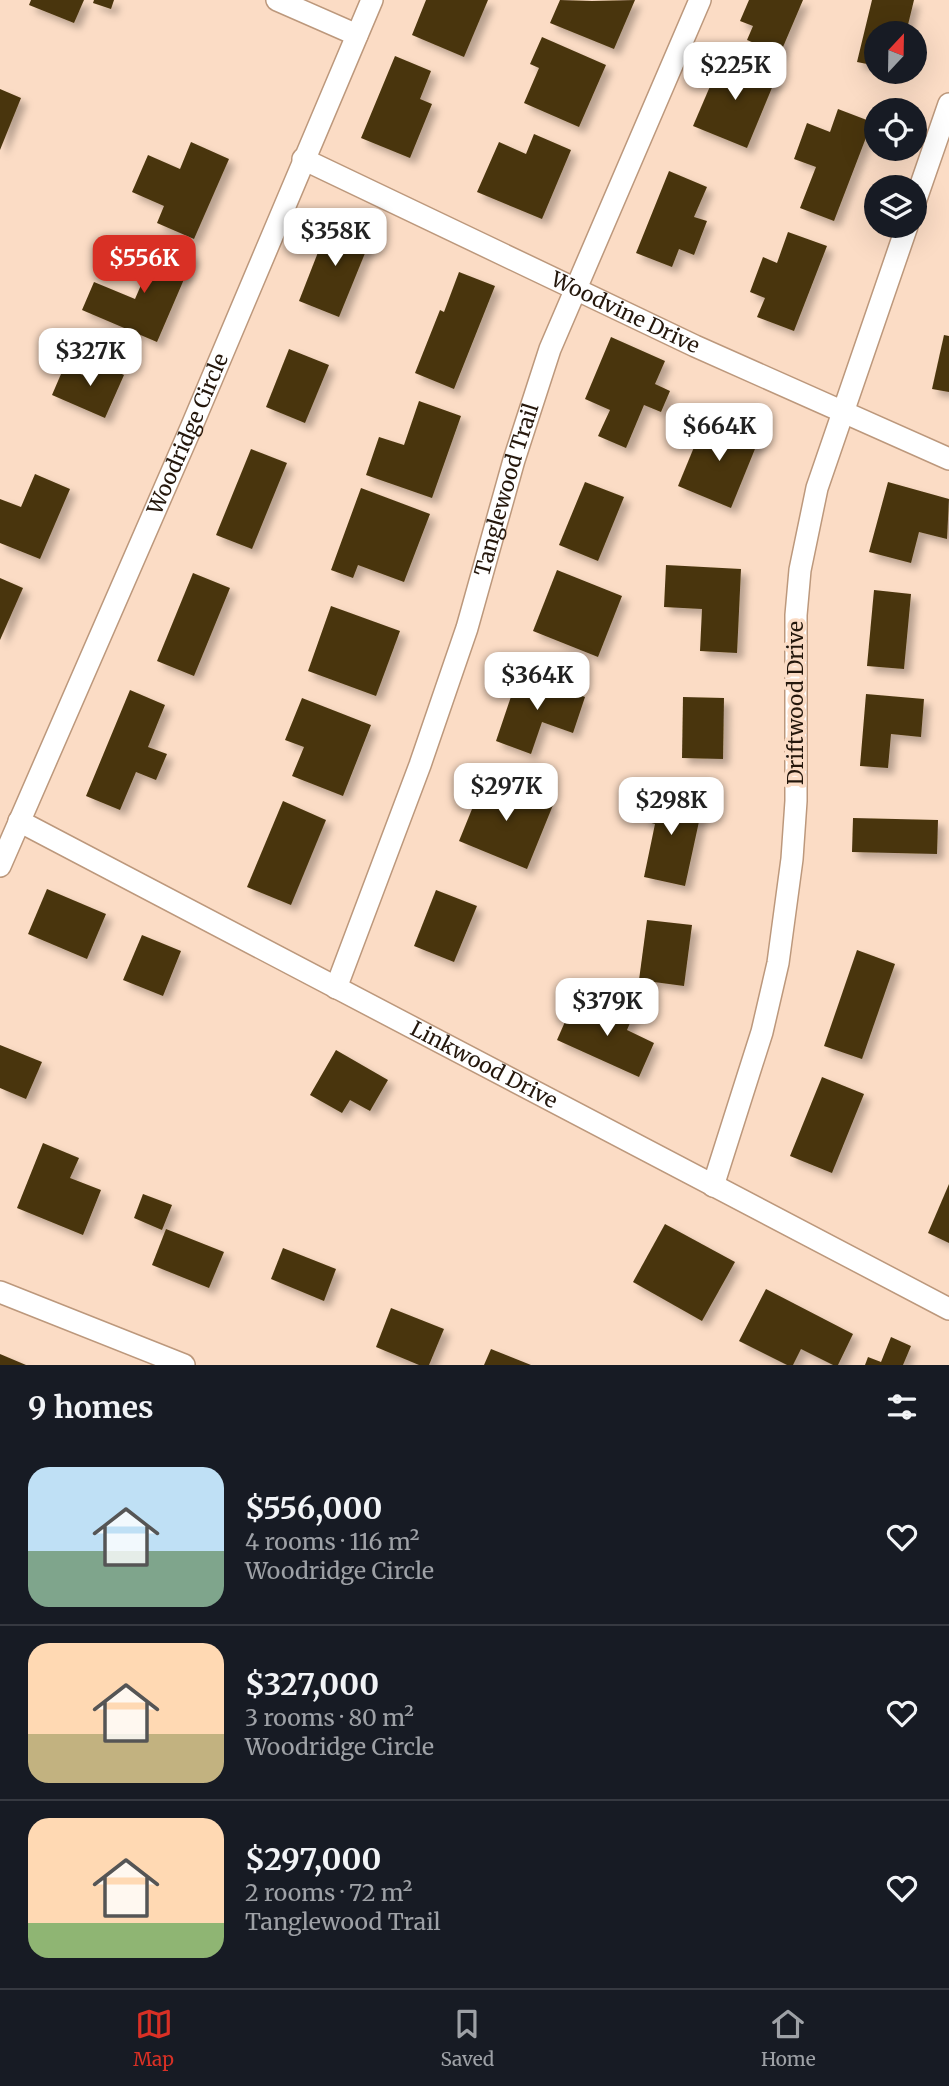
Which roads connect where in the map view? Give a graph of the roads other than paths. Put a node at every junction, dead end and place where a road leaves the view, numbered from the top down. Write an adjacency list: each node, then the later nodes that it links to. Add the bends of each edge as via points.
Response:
1 (277, 0): 4 (street)
2 (372, 0): 4 (street, Woodridge Circle)
3 (700, 0): 9 (street, Tanglewood Trail)
4 (357, 35): 6 (street, Woodridge Circle)
5 (949, 104): 7 (street)
6 (303, 159): 9 (street, Woodvine Drive); 12 (street, Woodridge Circle)
7 (924, 175)
8 (903, 238): 10 (street, Driftwood Drive)
9 (575, 289): 10 (street, Woodvine Drive); 14 (street, Tanglewood Trail, via 550,349 421,765)
10 (842, 411): 11 (street, Woodvine Drive); 15 (street, Driftwood Drive, via 817,488 800,570 796,802 778,964 762,1032)
11 (949, 459)
12 (19, 821): 13 (street, Woodridge Circle); 14 (street, Linkwood Drive)
13 (0, 866)
14 (336, 988): 15 (street, Linkwood Drive)
15 (713, 1186): 17 (street, Linkwood Drive)
16 (0, 1292): 18 (street)
17 (949, 1309)
18 (184, 1365)

